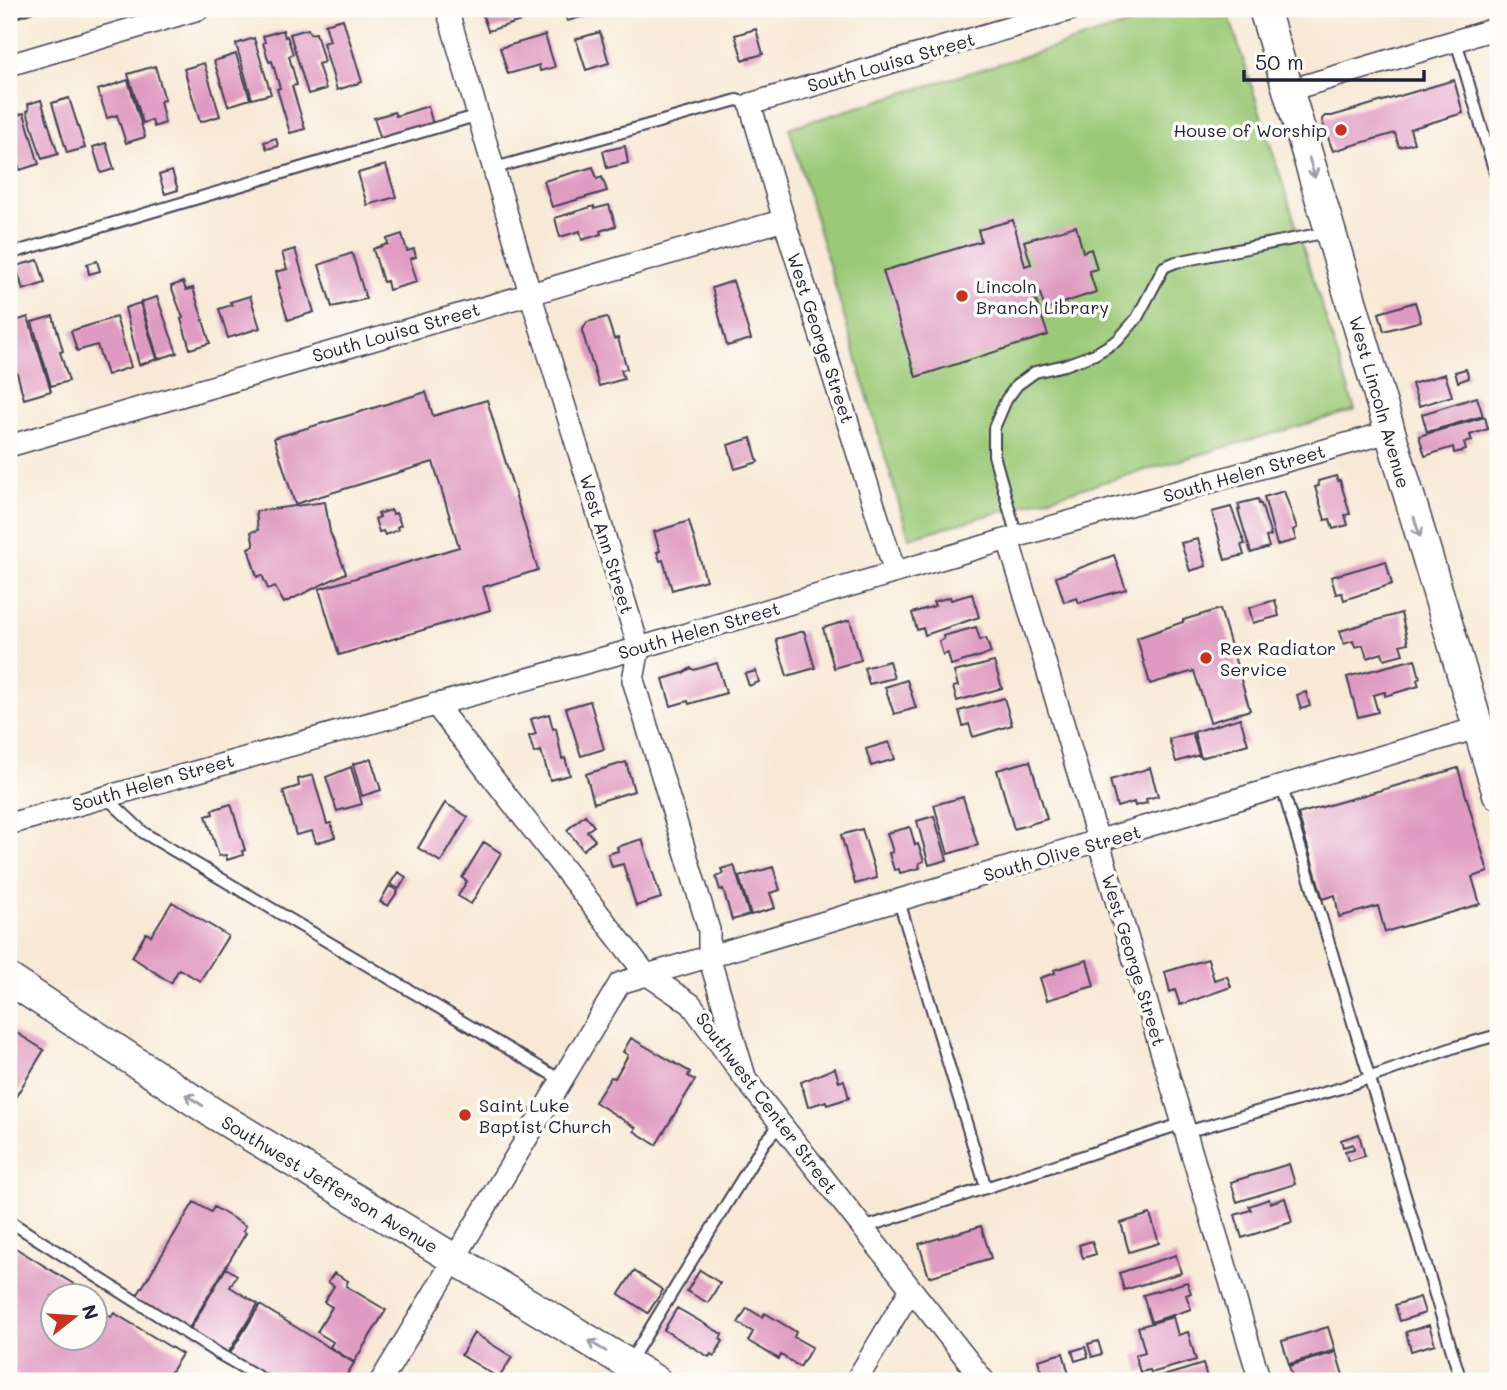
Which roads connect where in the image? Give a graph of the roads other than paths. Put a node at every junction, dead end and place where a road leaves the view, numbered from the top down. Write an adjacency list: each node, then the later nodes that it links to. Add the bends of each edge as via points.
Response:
1 (199, 9): 7 (street)
2 (447, 9): 10 (street, West Ann Street)
3 (1073, 9): 9 (street, South Louisa Street)
4 (1264, 9): 8 (main road, West Lincoln Avenue)
5 (1498, 28): 6 (street)
6 (1456, 41): 8 (street); 12 (lane)
7 (9, 65)
8 (1290, 90): 14 (main road, West Lincoln Avenue, one-way to 14)
9 (750, 104): 11 (lane, via 737,100); 13 (street, West George Street)
10 (480, 115): 11 (street, West Ann Street); 15 (lane)
11 (495, 168): 16 (street, West Ann Street)
12 (1498, 183)
13 (784, 219): 16 (street, South Louisa Street); 20 (street, West George Street)
14 (1331, 231): 17 (main road, West Lincoln Avenue); 19 (lane, via 1164,267 1137,318 1118,340 1094,354 1035,372 1017,385 994,428 994,455)
15 (9, 254)
16 (530, 293): 18 (street, South Louisa Street); 21 (street, West Ann Street)
17 (1389, 432): 19 (street, South Helen Street); 23 (main road, West Lincoln Avenue, one-way to 23)
18 (9, 446)
19 (1013, 538): 20 (street, South Helen Street); 28 (street, West George Street)
20 (895, 572): 21 (street, South Helen Street)
21 (639, 648): 22 (street, South Helen Street); 30 (street, West Ann Street, via 633,680 709,930)
22 (435, 704): 26 (street, South Helen Street); 31 (street, Southwest Center Street)
23 (1477, 728): 24 (street, South Olive Street); 25 (main road, West Lincoln Avenue)
24 (1282, 787): 28 (street, South Olive Street); 34 (lane)
25 (1498, 794)
26 (104, 796): 27 (street, South Helen Street); 35 (lane, via 144,833)
27 (9, 824)
28 (1098, 843): 29 (street, South Olive Street); 38 (street, West George Street)
29 (899, 901): 30 (street, South Olive Street); 39 (lane)
30 (709, 957): 31 (street, South Olive Street); 36 (street, West Ann Street)
31 (646, 974): 35 (street, South Olive Street, via 620,983); 36 (street, Southwest Center Street, via 691,1004)
32 (9, 979): 42 (main road, Southwest Jefferson Avenue, one-way to 32, via 213,1113)
33 (1498, 1035): 34 (lane)
34 (1371, 1077): 38 (lane); 51 (lane)
35 (561, 1080): 42 (street, South Olive Street)
36 (746, 1080): 37 (street, Southwest Center Street)
37 (781, 1124): 41 (street, Southwest Center Street); 44 (lane, via 764,1143)
38 (1185, 1128): 39 (lane); 50 (street, West George Street)
39 (986, 1188): 41 (lane)
40 (9, 1221): 45 (lane)
41 (863, 1228): 43 (street, Southwest Center Street)
42 (453, 1259): 44 (main road, Southwest Jefferson Avenue, one-way to 42); 46 (street, South Olive Street)
43 (911, 1289): 48 (street); 49 (street, Southwest Center Street)
44 (628, 1364): 47 (main road, Southwest Jefferson Avenue)
45 (266, 1381)
46 (381, 1381)
47 (656, 1381)
48 (856, 1381)
49 (984, 1381)
50 (1259, 1381)
51 (1461, 1381)

